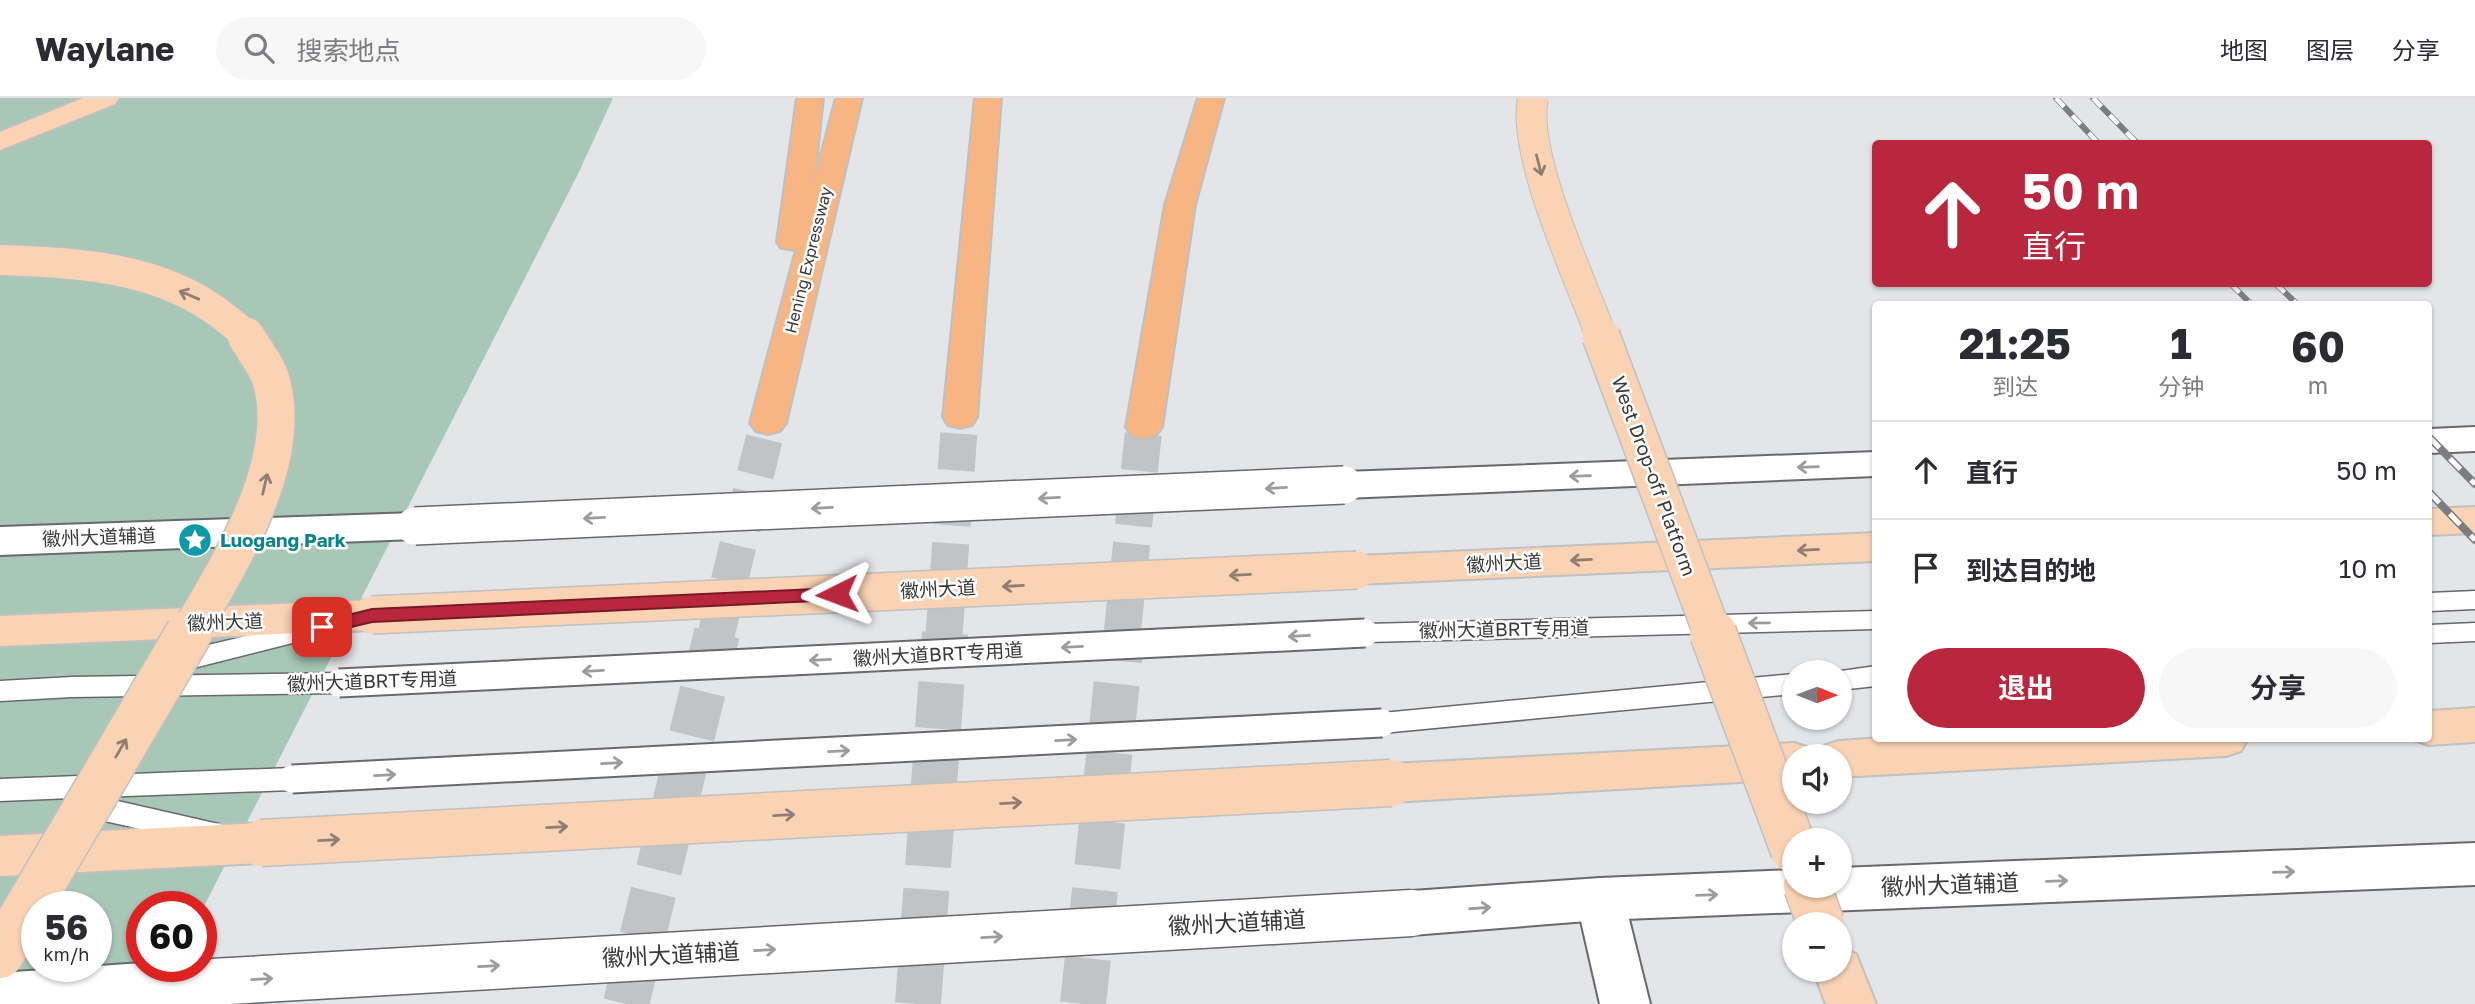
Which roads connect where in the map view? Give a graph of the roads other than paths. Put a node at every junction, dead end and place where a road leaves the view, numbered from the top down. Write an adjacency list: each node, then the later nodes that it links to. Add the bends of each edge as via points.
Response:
1 (106, 98): 7 (main road)
2 (810, 98): 3 (highway, Hening Expressway, via 768,423)
3 (849, 98)
4 (988, 98): 9 (highway)
5 (1211, 98): 10 (highway, via 1180,205)
6 (1533, 98): 36 (main road, West Drop-off Platform, one-way to 36, bridge, via 1530,112 1538,167)
7 (0, 142)
8 (0, 260): 41 (main road, one-way to 8, bridge, via 222,576 262,496 277,431 270,377 244,333 202,300 134,274 76,263)
9 (960, 417)
10 (1144, 427)
11 (2475, 439): 12 (street)
12 (2432, 441)
13 (1872, 464): 16 (street, 徽州大道辅道, one-way to 16, bridge)
14 (2475, 520): 15 (main road)
15 (2432, 522)
16 (0, 541)
17 (1872, 547): 20 (main road, 徽州大道, one-way to 20, bridge)
18 (2475, 600): 19 (lane)
19 (2432, 602)
20 (372, 615): 22 (main road, 徽州大道); 28 (lane)
21 (1872, 620): 28 (lane, 徽州大道BRT专用道, one-way to 28, bridge, via 1367,633 339,683)
22 (0, 631)
23 (2475, 632): 24 (lane)
24 (2432, 634)
25 (1872, 676): 26 (lane)
26 (1852, 679)
27 (1782, 685): 35 (lane, one-way to 27, bridge, via 1382,723)
28 (72, 687): 29 (lane, 徽州大道BRT专用道)
29 (0, 691)
30 (2475, 725): 31 (main road)
31 (2432, 728)
32 (2152, 742): 33 (main road)
33 (1852, 758)
34 (1782, 762): 37 (main road, one-way to 34, bridge)
35 (5, 790): 37 (lane)
36 (1786, 828)
37 (261, 843): 38 (main road)
38 (0, 856)
39 (2475, 864): 40 (street, 徽州大道辅道, one-way to 39)
40 (1600, 900): 44 (street, 徽州大道辅道, one-way to 40, bridge, via 194,983); 45 (street)
41 (0, 955)
42 (1843, 982): 46 (main road)
43 (0, 997): 44 (street, 徽州大道辅道)
44 (88, 997)
45 (1625, 1004)
46 (1851, 1004)

